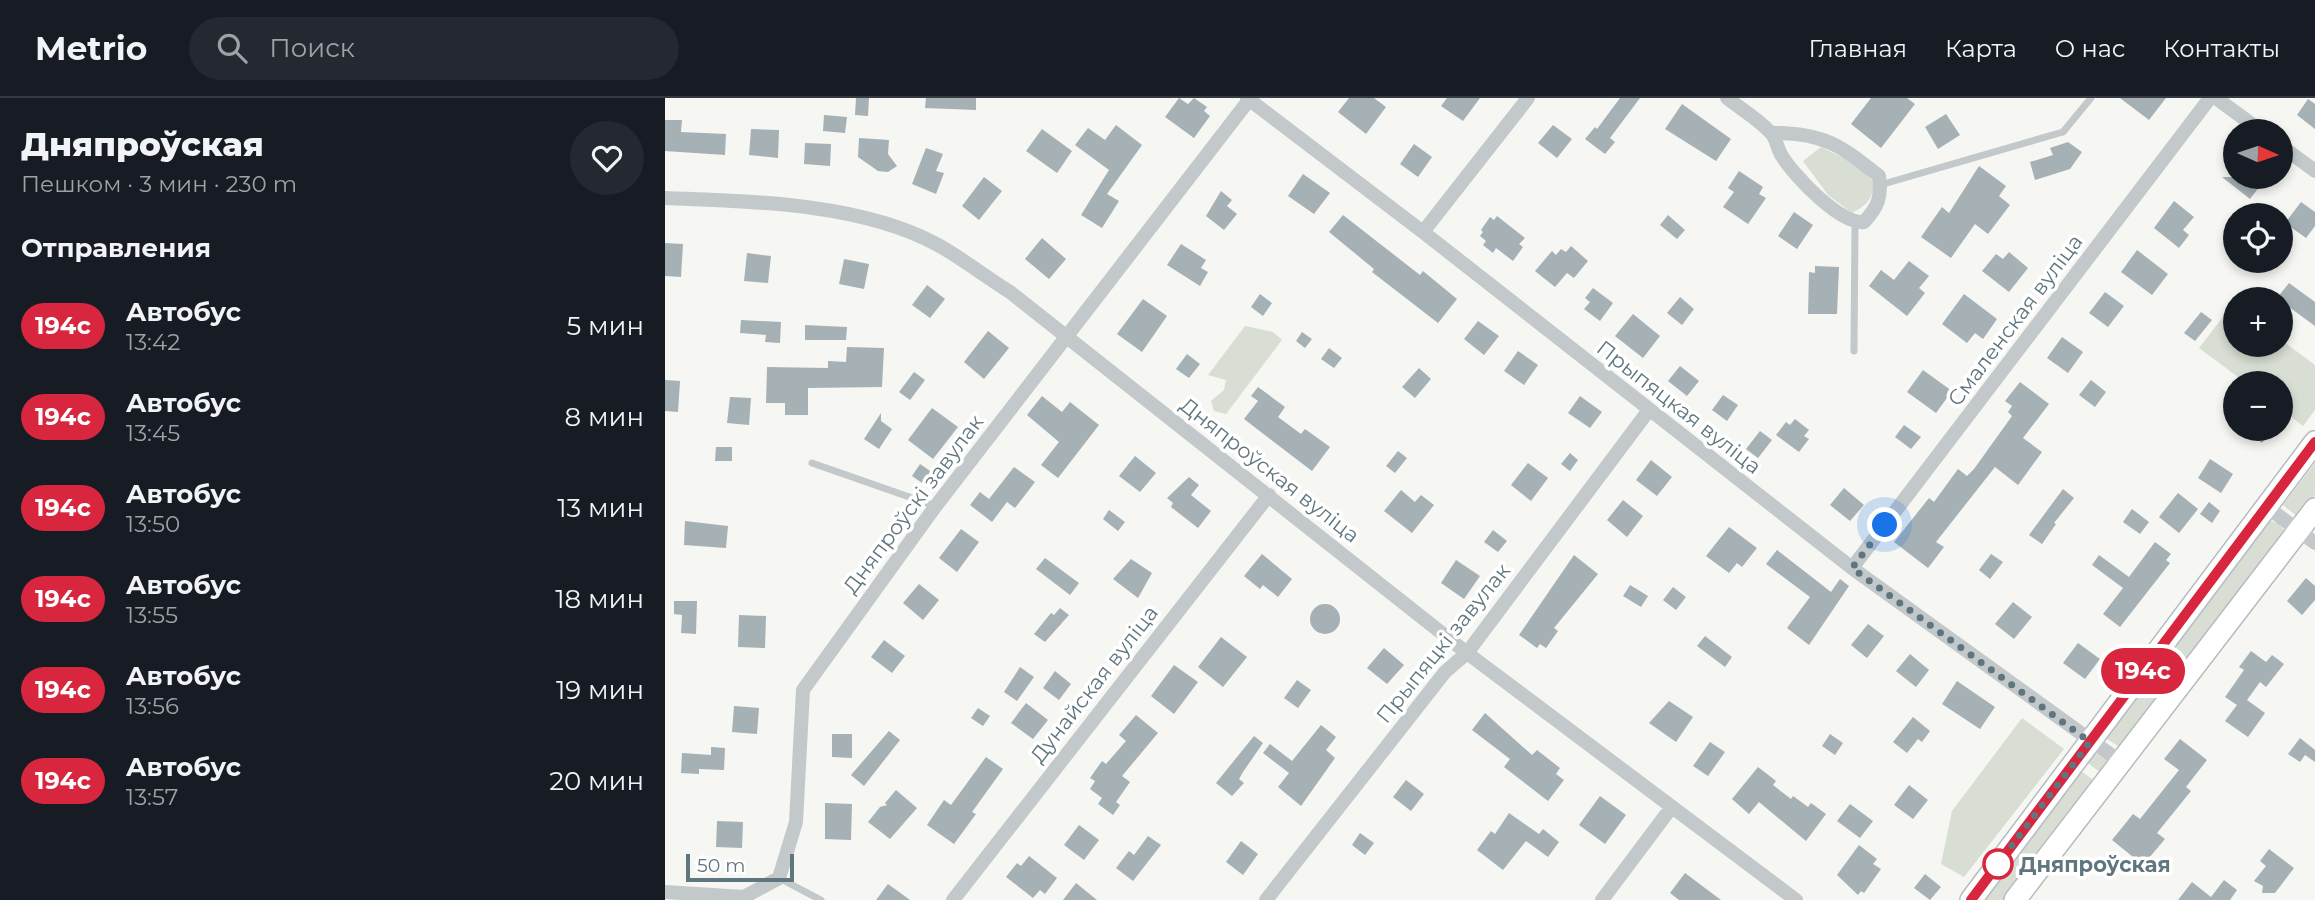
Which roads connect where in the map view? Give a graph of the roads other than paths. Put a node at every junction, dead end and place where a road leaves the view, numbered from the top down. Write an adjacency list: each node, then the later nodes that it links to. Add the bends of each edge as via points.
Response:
1 (1528, 98): 14 (street)
2 (1727, 98): 8 (street)
3 (2091, 98): 11 (lane, via 2063,132)
4 (2210, 98): 25 (street, Смаленская вуліца)
5 (2216, 98): 7 (street)
6 (1248, 99): 14 (street, Прыпяцкая вуліца); 15 (street, Дняпроўскі завулак)
7 (2245, 119)
8 (1773, 133): 11 (street, via 1821,137 1840,145 1879,176); 13 (street, via 1780,154 1795,174)
9 (2293, 155): 10 (street)
10 (2315, 171)
11 (1880, 185): 13 (street, via 1876,208 1864,222)
12 (665, 198): 15 (street, Дняпроўская вуліца, via 831,212 880,222 936,244 1010,292)
13 (1855, 223): 16 (lane)
14 (1423, 232): 17 (street, Прыпяцкая вуліца)
15 (1065, 337): 20 (street, Дняпроўская вуліца); 21 (street, Дняпроўскі завулак)
16 (1854, 351)
17 (1649, 410): 25 (street, Прыпяцкая вуліца); 26 (street, Прыпяцкі завулак)
18 (2315, 442): 22 (street)
19 (812, 463): 21 (lane)
20 (1269, 495): 26 (street, Дняпроўская вуліца); 33 (street, Дунайская вуліца)
21 (935, 507): 30 (street, Дняпроўскі завулак, via 803,690 796,822)
22 (2267, 507): 24 (street); 27 (street)
23 (2315, 509): 24 (street)
24 (2307, 537): 28 (street)
25 (1852, 568): 27 (street, Прыпяцкая вуліца)
26 (1467, 653): 29 (street, Дняпроўская вуліца); 34 (street, Прыпяцкі завулак, via 1445,672)
27 (2090, 742): 28 (street, Прыпяцкая вуліца); 37 (street)
28 (2122, 763): 38 (street)
29 (1671, 808): 35 (street); 36 (street, Дняпроўская вуліца)
30 (779, 878): 31 (street, via 744,897); 32 (lane)
31 (665, 892)
32 (821, 900)
33 (953, 900)
34 (1266, 900)
35 (1602, 900)
36 (1796, 900)
37 (1971, 900)
38 (2015, 900)

